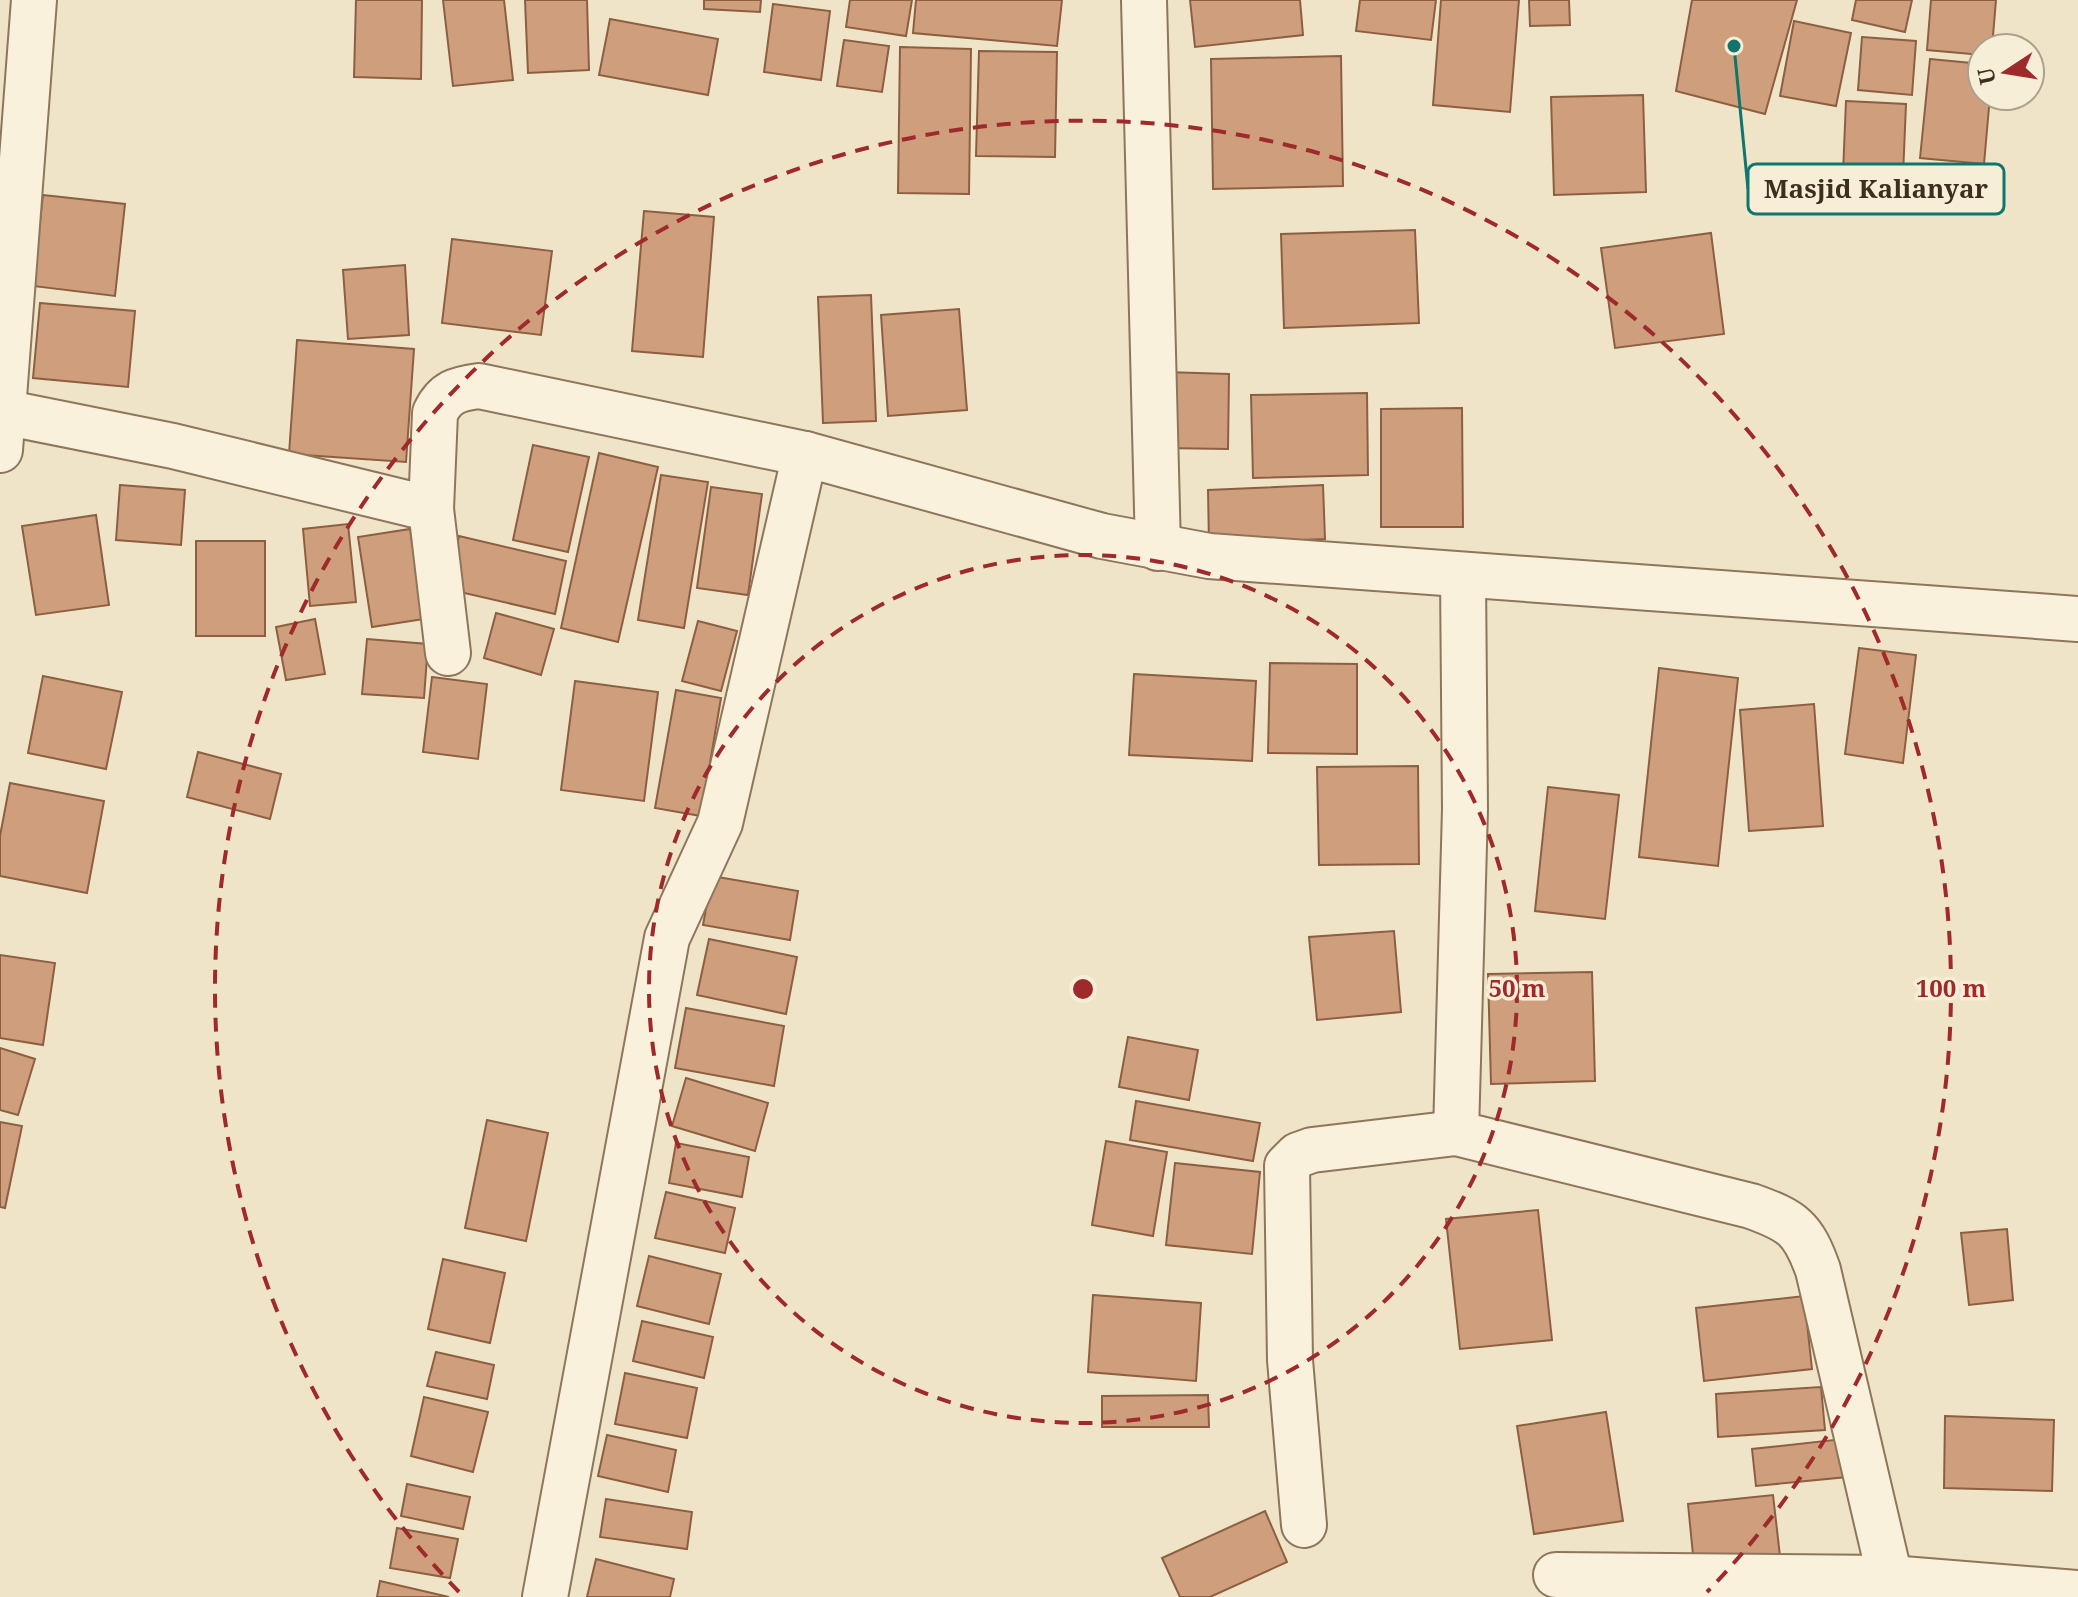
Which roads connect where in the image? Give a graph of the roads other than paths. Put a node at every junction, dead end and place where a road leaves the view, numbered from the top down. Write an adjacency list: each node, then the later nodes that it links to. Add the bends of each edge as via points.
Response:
1 (34, 0): 3 (street)
2 (1144, 0): 6 (street)
3 (2, 431): 5 (street, via 173,446)
4 (805, 454): 5 (street, via 479,386 455,389 435,413); 6 (street); 15 (street, via 720,823 667,938)
5 (431, 509): 9 (street)
6 (1158, 548): 7 (street)
7 (1463, 577): 8 (street); 10 (street, via 1465,809)
8 (2078, 619)
9 (448, 653)
10 (1456, 1133): 11 (street, via 1312,1150 1287,1166 1290,1360); 13 (street, via 1751,1206 1798,1228 1818,1270)
11 (1304, 1525)
12 (1556, 1575): 13 (street)
13 (1890, 1578): 14 (street)
14 (2078, 1593)
15 (545, 1597)

